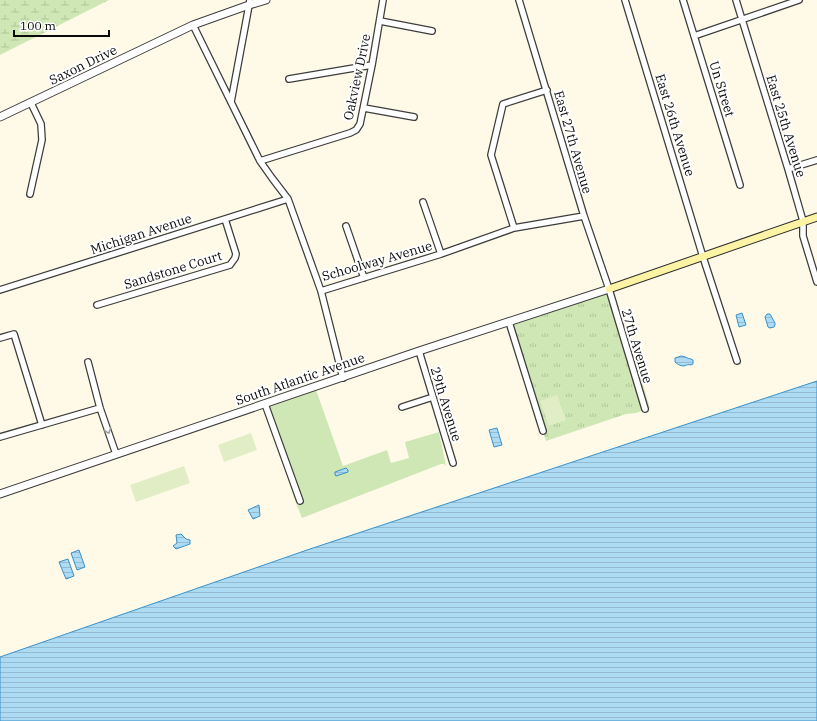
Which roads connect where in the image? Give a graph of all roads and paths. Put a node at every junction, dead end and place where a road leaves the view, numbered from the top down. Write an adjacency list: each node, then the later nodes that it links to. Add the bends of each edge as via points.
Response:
1 (266, 0): 8 (street, Saxon Drive)
2 (383, 0): 10 (street, Oakview Drive)
3 (520, 0): 16 (street, East 27th Avenue)
4 (625, 0): 36 (street, East 26th Avenue)
5 (683, 0): 13 (street, Un Street)
6 (736, 0): 9 (street, East 25th Avenue)
7 (799, 0): 9 (street)
8 (249, 2): 11 (street, Saxon Drive); 17 (street)
9 (742, 20): 13 (street); 24 (street, East 25th Avenue)
10 (380, 21): 12 (street); 14 (street, Oakview Drive)
11 (193, 25): 17 (street, Schoolway Avenue); 18 (street, Saxon Drive)
12 (432, 31)
13 (694, 36): 25 (street, Un Street)
14 (372, 65): 15 (street); 19 (street, Oakview Drive)
15 (289, 79)
16 (546, 90): 29 (street, East 27th Avenue); 34 (street, via 503,104 491,155)
17 (231, 102): 23 (street, Schoolway Avenue)
18 (32, 103): 20 (street, Saxon Drive); 26 (street, via 41,124 42,140)
19 (364, 108): 21 (street); 23 (street, Oakview Drive, via 356,130)
20 (0, 117)
21 (414, 117)
22 (817, 160): 24 (street)
23 (260, 161): 27 (street, Schoolway Avenue)
24 (788, 169): 32 (street, East 25th Avenue)
25 (740, 185)
26 (30, 194)
27 (288, 199): 31 (street, Michigan Avenue); 41 (street, Schoolway Avenue)
28 (423, 202): 35 (street)
29 (584, 216): 34 (street, Schoolway Avenue); 39 (street, East 27th Avenue)
30 (817, 217): 32 (main road)
31 (225, 219): 40 (street, Michigan Avenue); 42 (street, Sandstone Court, via 236,254 230,265)
32 (803, 221): 36 (main road); 38 (street, East 25th Avenue, via 804,236)
33 (346, 226): 37 (street)
34 (514, 228): 35 (street, Schoolway Avenue)
35 (441, 254): 37 (street, Schoolway Avenue)
36 (704, 257): 39 (main road); 46 (street, East 26th Avenue)
37 (364, 278): 41 (street, Schoolway Avenue)
38 (817, 282)
39 (609, 289): 43 (street, South Atlantic Avenue); 53 (street, 27th Avenue)
40 (0, 290)
41 (321, 291): 48 (street)
42 (97, 305)
43 (510, 322): 45 (street, South Atlantic Avenue); 55 (street)
44 (0, 338): 54 (street, via 14,334)
45 (419, 351): 48 (street, South Atlantic Avenue); 49 (street, 29th Avenue)
46 (736, 361)
47 (88, 362): 52 (street)
48 (343, 378): 50 (street, South Atlantic Avenue)
49 (433, 397): 51 (street); 58 (street, 29th Avenue)
50 (265, 404): 57 (street, South Atlantic Avenue); 60 (street)
51 (402, 407)
52 (100, 408): 54 (street); 57 (street, one-way to 57)
53 (645, 410)
54 (42, 425): 56 (street)
55 (543, 431)
56 (0, 437)
57 (116, 454): 59 (street, South Atlantic Avenue)
58 (453, 463)
59 (0, 494)
60 (300, 501)

